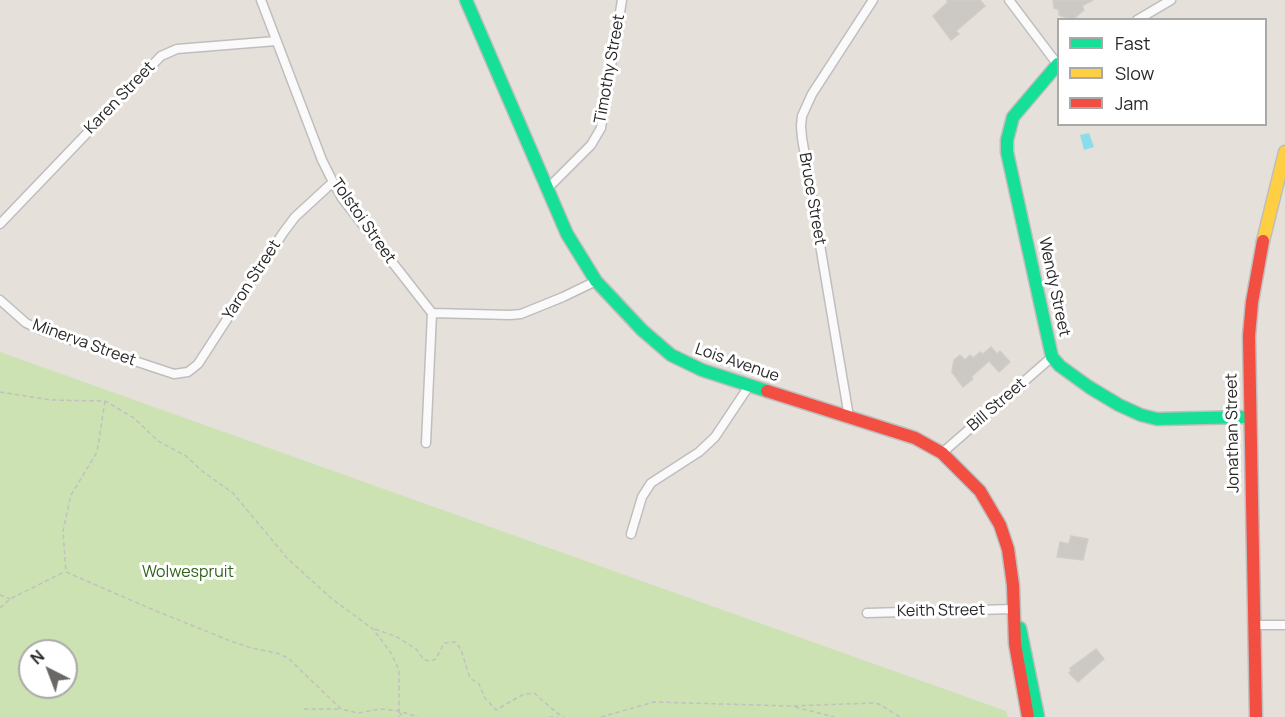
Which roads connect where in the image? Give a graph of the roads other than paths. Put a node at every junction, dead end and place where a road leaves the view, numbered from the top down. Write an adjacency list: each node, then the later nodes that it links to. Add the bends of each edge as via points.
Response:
1 (261, 0): 8 (street, Tolstoi Street)
2 (466, 0): 13 (street, Lois Avenue)
3 (622, 0): 13 (street, Timothy Street, via 601,128 591,145)
4 (873, 0): 21 (street, Bruce Street, via 812,94 801,126)
5 (1009, 0): 9 (street)
6 (1171, 0): 7 (street)
7 (1140, 18)
8 (276, 41): 12 (street, Tolstoi Street); 14 (street, Karen Street, via 177,50 161,56)
9 (1057, 64)
10 (1057, 66): 18 (street, Wendy Street, via 1013,117 1007,140)
11 (1285, 152): 22 (street, Jonathan Street, via 1252,302)
12 (333, 182): 17 (street, Tolstoi Street); 19 (street, Yaron Street, via 283,233 198,364 188,372)
13 (547, 189): 15 (street, Lois Avenue, via 567,234)
14 (0, 224)
15 (596, 281): 17 (street, via 521,314); 20 (street, Lois Avenue, via 671,355)
16 (0, 300): 19 (street, Minerva Street, via 41,330)
17 (432, 313): 23 (street)
18 (1052, 357): 22 (street, Wendy Street, via 1089,387 1141,415 1157,419); 24 (street, Bill Street)
19 (174, 375)
20 (749, 386): 21 (street, Lois Avenue); 25 (street, via 715,437 651,483 642,497)
21 (849, 417): 24 (street, Lois Avenue, via 915,438)
22 (1249, 417): 28 (street, Jonathan Street)
23 (426, 443)
24 (942, 453): 27 (street, Lois Avenue, via 975,485 1000,525 1008,549)
25 (631, 534)
26 (867, 613): 27 (street, Keith Street)
27 (1014, 613): 30 (street, Lois Avenue, via 1024,642)
28 (1254, 625): 29 (street); 31 (street, Jonathan Street)
29 (1285, 625)
30 (1034, 717)
31 (1256, 717)

